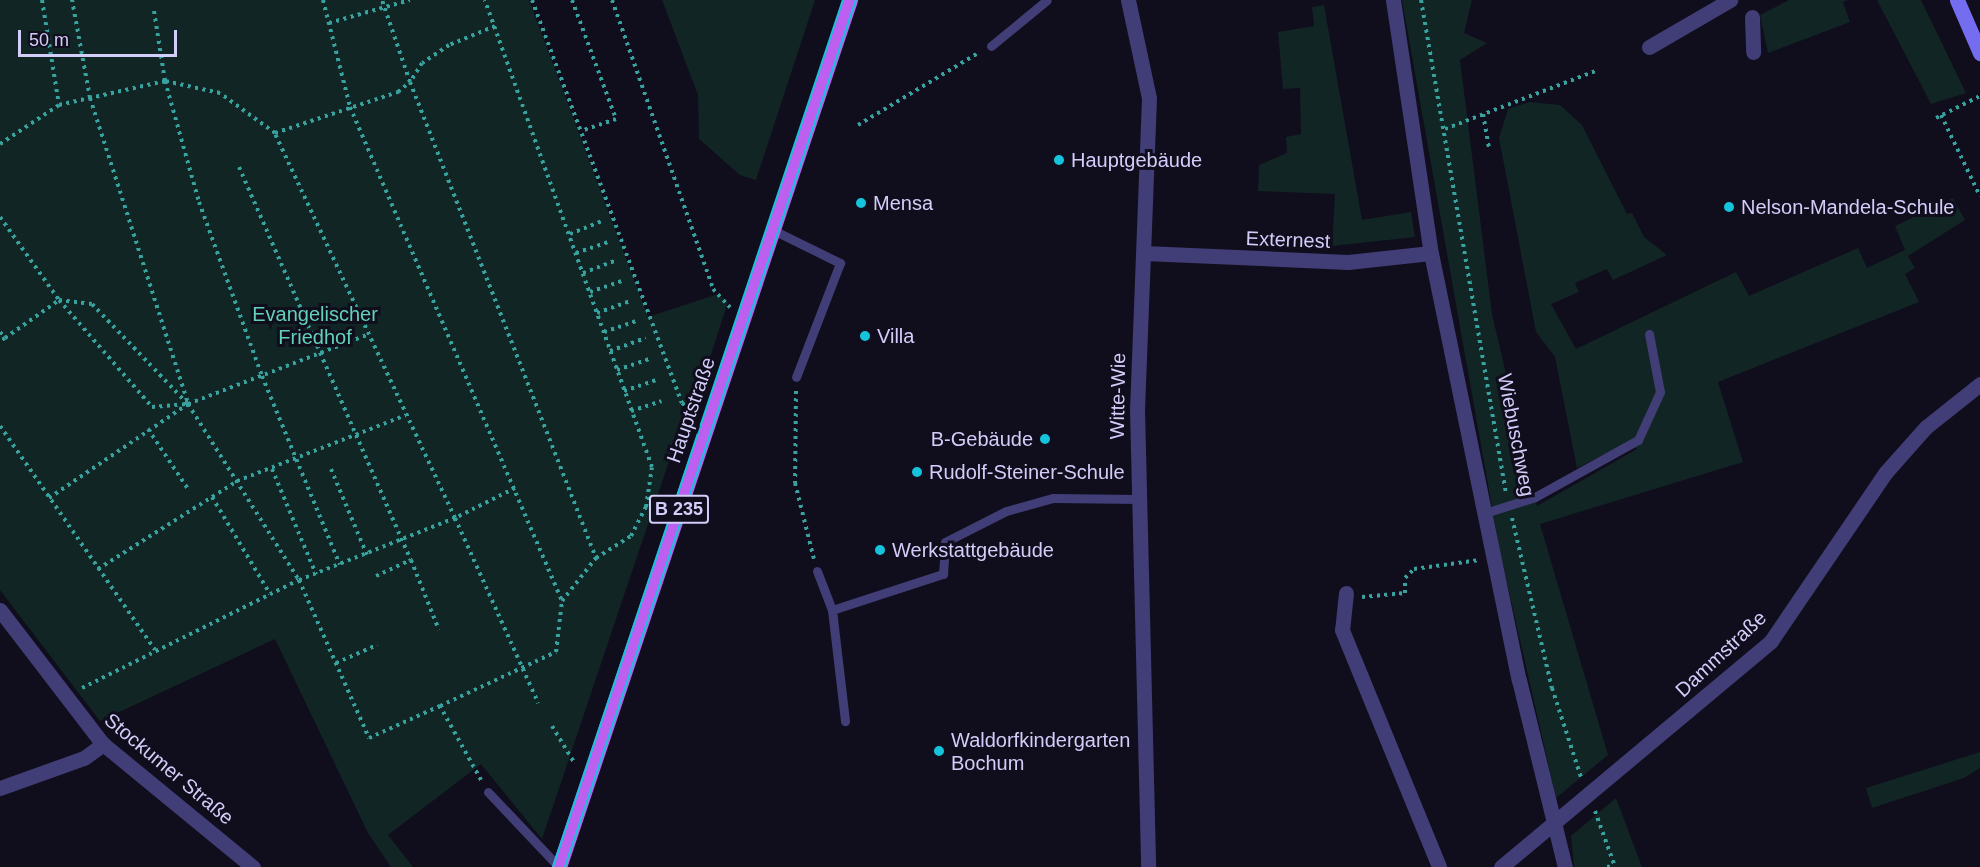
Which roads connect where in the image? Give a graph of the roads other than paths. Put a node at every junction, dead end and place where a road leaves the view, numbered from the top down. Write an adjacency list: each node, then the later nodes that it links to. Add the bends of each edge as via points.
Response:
1 (850, 0): 12 (main road, Hauptstraße / B 235)
2 (1047, 0): 8 (lane)
3 (1128, 0): 14 (street, Witte-Wie, via 1149,98)
4 (1393, 0): 13 (street)
5 (1730, 0): 9 (street)
6 (1957, 0): 11 (street)
7 (1752, 17): 10 (street)
8 (991, 46)
9 (1649, 47)
10 (1753, 52)
11 (1980, 53)
12 (773, 230): 16 (lane, via 840,263); 30 (main road, Hauptstraße / B 235)
13 (1431, 253): 14 (street, Externest, via 1348,262); 19 (street)
14 (1143, 254): 18 (street, Witte-Wie)
15 (1649, 334): 19 (lane, via 1660,392 1638,440 1535,497)
16 (796, 377)
17 (1980, 384): 28 (street, Dammstraße, via 1926,427 1886,472 1771,641)
18 (1138, 499): 23 (lane, via 1053,498 1006,511 945,542 943,574); 31 (street, Witte-Wie)
19 (1485, 513): 28 (street)
20 (817, 571): 23 (lane)
21 (1346, 593): 32 (street, via 1342,630)
22 (0, 610): 25 (street, Stockumer Straße, via 62,698)
23 (831, 610): 24 (lane)
24 (845, 721)
25 (103, 744): 26 (street, via 84,758); 29 (street, Stockumer Straße)
26 (0, 788)
27 (488, 792): 30 (lane)
28 (1552, 826): 33 (street, Dammstraße); 34 (street)
29 (253, 867)
30 (559, 867)
31 (1149, 867)
32 (1439, 867)
33 (1501, 867)
34 (1565, 867)

